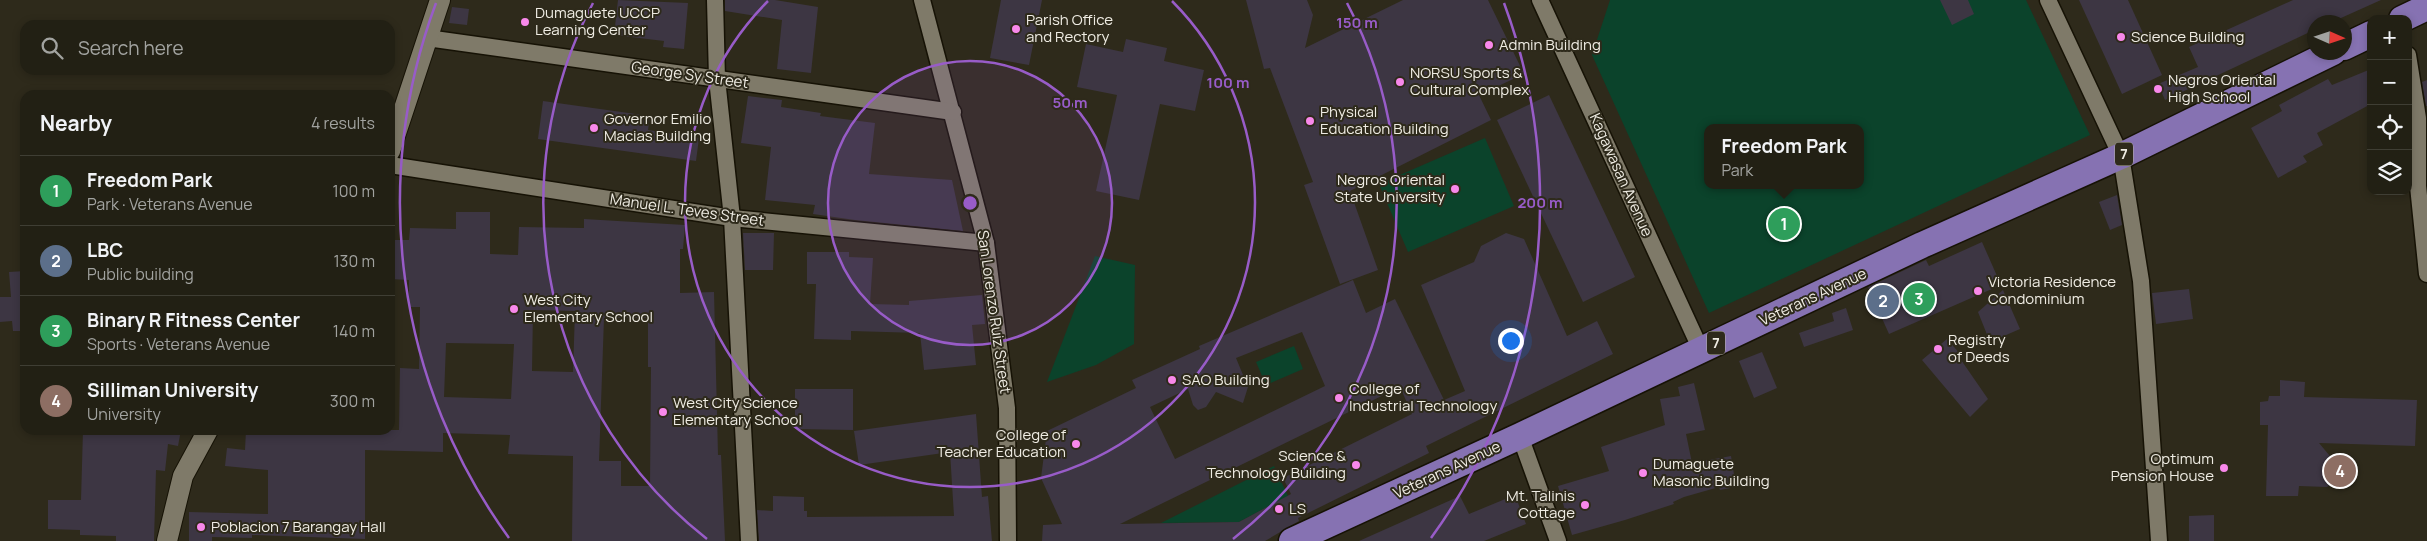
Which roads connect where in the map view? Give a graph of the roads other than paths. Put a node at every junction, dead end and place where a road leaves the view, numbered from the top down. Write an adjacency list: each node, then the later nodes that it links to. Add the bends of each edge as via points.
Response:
1 (440, 0): 7 (street)
2 (715, 0): 11 (street)
3 (922, 0): 12 (street, San Lorenzo Ruiz Street)
4 (1540, 0): 19 (street, Kagawasan Avenue)
5 (2048, 0): 14 (street)
6 (2367, 36): 8 (main road)
7 (428, 38): 11 (street, George Sy Street); 13 (street)
8 (2352, 43)
9 (2317, 60): 14 (main road, Veterans Avenue / 7)
10 (2409, 60): 18 (street, via 2418,118 2418,186)
11 (717, 79): 12 (street, George Sy Street); 16 (street)
12 (953, 112): 17 (street, San Lorenzo Ruiz Street)
13 (395, 136)
14 (2121, 156): 19 (main road, Veterans Avenue / 7, via 1922,245); 27 (street, via 2141,281)
15 (395, 166): 16 (street, Manuel L. Teves Street)
16 (732, 218): 17 (street, Manuel L. Teves Street); 23 (street)
17 (986, 243): 24 (street, San Lorenzo Ruiz Street, via 1007,408)
18 (2427, 274)
19 (1701, 350): 21 (main road, Veterans Avenue / 7)
20 (205, 435): 22 (street, via 183,476)
21 (1520, 436): 25 (main road, Veterans Avenue / 7); 26 (street)
22 (168, 541)
23 (749, 541)
24 (1008, 541)
25 (1292, 541)
26 (1558, 541)
27 (2158, 541)

